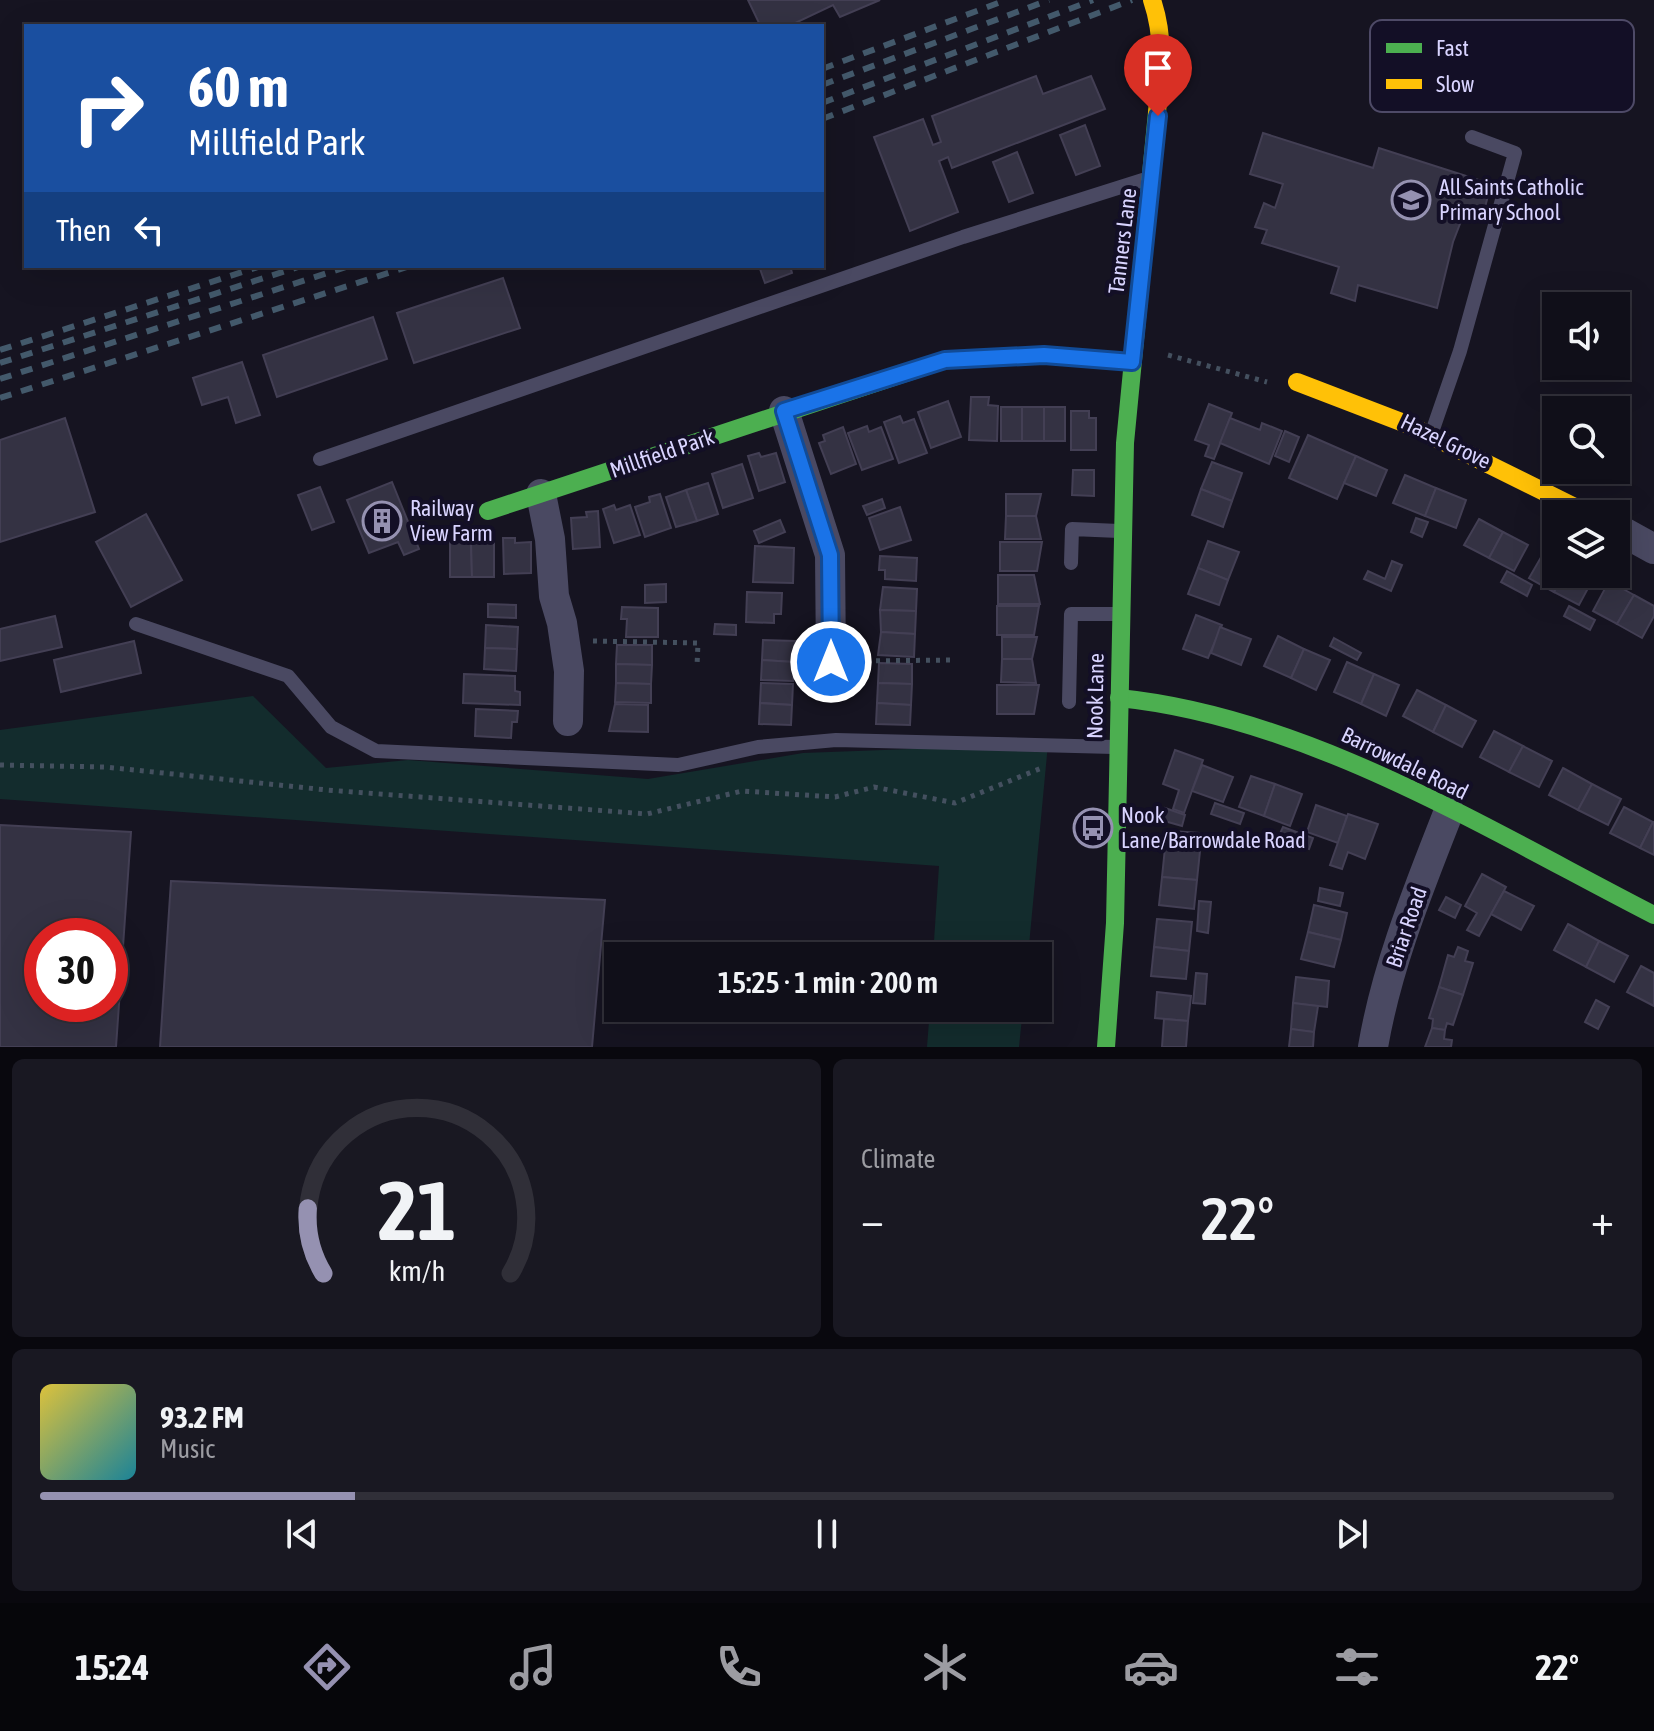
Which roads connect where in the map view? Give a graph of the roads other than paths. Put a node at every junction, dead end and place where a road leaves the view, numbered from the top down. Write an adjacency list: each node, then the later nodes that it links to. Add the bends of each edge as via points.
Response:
1 (1152, 0): 3 (street, Tanners Lane, via 1163,56)
2 (1472, 137): 7 (lane, via 1515,153)
3 (1154, 177): 4 (street, Tanners Lane); 8 (lane, via 963,237)
4 (1133, 354): 6 (street, Millfield Park, via 945,360); 12 (street, Nook Lane)
5 (1297, 382): 7 (street, Hazel Grove)
6 (784, 411): 9 (street, Millfield Park); 18 (street, via 830,555)
7 (1432, 432): 10 (street, Hazel Grove)
8 (320, 459)
9 (541, 494): 11 (street, Millfield Park); 21 (street, via 569,671)
10 (1562, 500)
11 (488, 511)
12 (1123, 531): 15 (lane, via 1072,529); 16 (street, Nook Lane)
13 (1630, 536): 14 (street)
14 (1654, 549)
15 (1071, 563)
16 (1120, 614): 19 (street, Nook Lane); 20 (lane, via 1071,614)
17 (136, 624): 22 (lane, via 288,676 331,727 376,751 678,765 758,747 836,740)
18 (831, 662)
19 (1119, 698): 22 (street, Nook Lane); 23 (street, Barrowdale Road, via 1150,700 1256,725 1336,756)
20 (1069, 702)
21 (568, 721)
22 (1118, 747): 25 (street, Nook Lane, via 1115,923)
23 (1449, 811): 24 (street, Barrowdale Road); 26 (street, Briar Road, via 1402,932)
24 (1654, 915)
25 (1106, 1047)
26 (1373, 1047)

